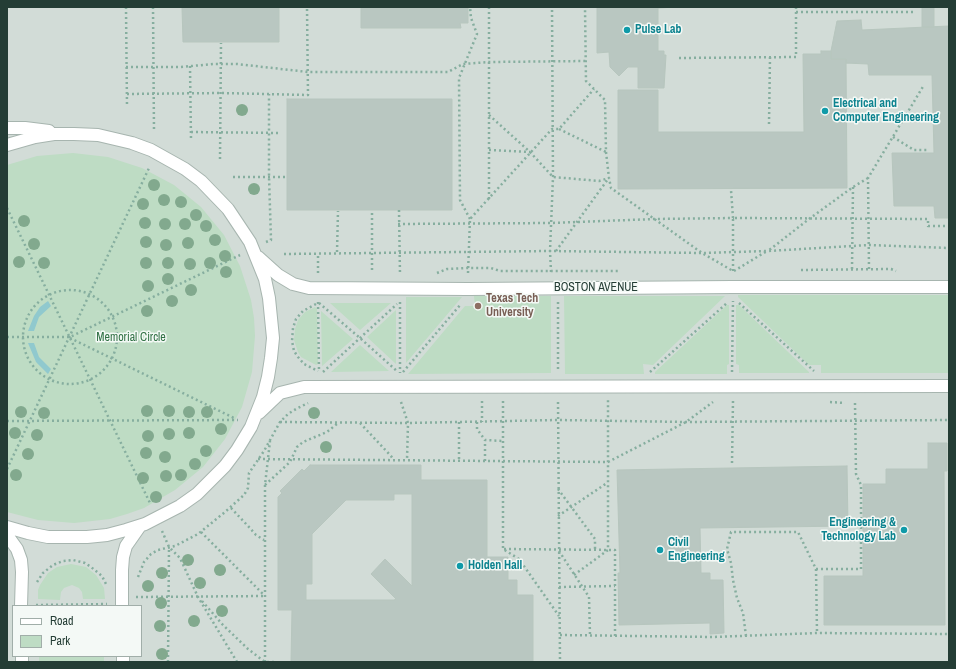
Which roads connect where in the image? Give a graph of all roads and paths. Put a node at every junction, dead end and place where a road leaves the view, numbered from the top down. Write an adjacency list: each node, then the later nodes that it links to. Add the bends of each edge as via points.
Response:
1 (126, 7): 21 (path)
2 (153, 7): 20 (path)
3 (307, 7): 22 (path)
4 (470, 7): 18 (path, via 477,34)
5 (489, 7): 14 (path)
6 (552, 7): 15 (path)
7 (586, 7): 16 (path)
8 (796, 7): 9 (path)
9 (796, 12): 10 (path); 12 (path, via 796,57)
10 (914, 12)
11 (221, 43): 17 (path)
12 (770, 57): 13 (path); 32 (path)
13 (679, 58)
14 (489, 62): 15 (path); 18 (path); 31 (path)
15 (552, 62): 16 (path); 34 (path)
16 (586, 62): 24 (path, via 586,80)
17 (221, 64): 19 (path); 22 (path); 25 (path)
18 (463, 64): 22 (path, via 448,72); 69 (path, via 458,78 460,200)
19 (190, 66): 20 (path); 28 (path)
20 (154, 67): 21 (path); 27 (path)
21 (126, 68): 26 (path)
22 (308, 72): 29 (path, via 308,95)
23 (924, 84): 42 (path)
24 (594, 89): 35 (path); 48 (path, via 605,100)
25 (221, 93): 28 (path); 29 (path); 38 (path)
26 (127, 94): 27 (path); 30 (path)
27 (154, 94): 28 (path); 36 (path)
28 (190, 94): 37 (path)
29 (269, 94): 39 (path)
30 (128, 107)
31 (488, 115): 45 (path); 47 (path)
32 (770, 124)
33 (7, 128): 41 (street)
34 (552, 129): 35 (path); 47 (path); 56 (path)
35 (559, 129): 48 (path)
36 (154, 131)
37 (191, 132): 38 (path); 43 (path)
38 (221, 132): 39 (path); 49 (path)
39 (269, 133): 40 (path); 54 (path)
40 (281, 133)
41 (74, 134): 44 (street, via 35,137); 81 (street, via 98,135 132,143 157,153 185,169 201,181 228,209)
42 (893, 137): 46 (path, via 914,150); 58 (path)
43 (191, 139)
44 (7, 144)
45 (488, 150): 47 (path); 61 (path)
46 (929, 150)
47 (530, 152): 56 (path); 61 (path)
48 (606, 152): 57 (path)
49 (220, 159)
50 (145, 165): 51 (path)
51 (150, 166): 52 (path); 109 (path)
52 (156, 171)
53 (233, 177): 54 (path)
54 (269, 177): 55 (path); 81 (path, via 271,240)
55 (286, 177)
56 (552, 177): 57 (path, via 600,181); 73 (path)
57 (609, 178): 70 (path, via 612,188); 74 (path)
58 (868, 178): 59 (path); 71 (path)
59 (853, 187): 67 (path); 68 (path)
60 (732, 190): 66 (path)
61 (489, 199): 69 (path)
62 (7, 208): 108 (path)
63 (338, 210): 86 (path)
64 (399, 210): 75 (path)
65 (372, 212): 87 (path)
66 (733, 218): 67 (path); 70 (path); 84 (path)
67 (809, 218): 68 (path); 85 (path)
68 (853, 218): 71 (path); 78 (path)
69 (470, 219): 72 (path)
70 (655, 219): 74 (path); 90 (path)
71 (869, 219): 76 (path, via 928,219 928,226); 77 (path)
72 (470, 223): 73 (path); 75 (path); 89 (path)
73 (551, 223): 74 (path); 82 (path)
74 (577, 223): 83 (path)
75 (398, 224): 88 (path)
76 (949, 226)
77 (869, 245): 78 (path); 79 (path); 97 (path)
78 (853, 246): 85 (path); 96 (path)
79 (949, 248)
80 (236, 251): 93 (path)
81 (254, 251): 93 (path); 107 (street, BOSTON AVENUE, via 278,275 293,284 309,288); 142 (street, via 265,279 273,338 268,377)
82 (550, 251): 83 (path); 89 (path); 98 (path)
83 (556, 251): 90 (path)
84 (732, 251): 85 (path); 90 (path); 101 (path)
85 (768, 251): 101 (path)
86 (337, 252): 87 (path); 92 (path)
87 (372, 252): 88 (path); 102 (path)
88 (399, 252): 89 (path); 106 (path)
89 (468, 252): 95 (path)
90 (702, 253): 101 (path)
91 (284, 254): 92 (path)
92 (318, 254): 105 (path)
93 (238, 256): 94 (path); 114 (path)
94 (240, 260)
95 (468, 268): 98 (path); 103 (path)
96 (852, 269)
97 (869, 269)
98 (551, 271): 99 (path); 104 (path)
99 (622, 271)
100 (725, 271): 101 (path)
101 (733, 271)
102 (372, 273)
103 (468, 273)
104 (552, 276)
105 (318, 277)
106 (400, 277)
107 (949, 287)
108 (49, 295): 109 (path, via 68,290); 115 (path); 117 (path, via 30,312)
109 (90, 295): 114 (path, via 102,303); 115 (path)
110 (733, 297): 120 (path); 124 (path); 131 (path)
111 (558, 298): 127 (path)
112 (318, 301): 118 (path); 121 (path); 121 (path, via 296,319 292,341 298,357)
113 (464, 301): 126 (path)
114 (112, 317): 115 (path); 119 (path, via 116,339)
115 (70, 337): 117 (path); 119 (path); 128 (path); 129 (path)
116 (7, 338): 117 (path)
117 (23, 338): 128 (path, via 30,361 38,371)
118 (360, 338): 122 (path); 126 (path); 126 (path, via 400,301)
119 (112, 357): 129 (path, via 104,369); 145 (path)
120 (814, 371)
121 (319, 373): 122 (path)
122 (323, 373): 123 (path)
123 (329, 374)
124 (732, 374)
125 (393, 375): 126 (path)
126 (400, 375)
127 (558, 376)
128 (50, 379): 129 (path, via 72,384); 143 (path)
129 (90, 379): 144 (path)
130 (949, 386): 131 (street)
131 (633, 387): 142 (street, via 304,387 280,393)
132 (558, 398): 146 (path)
133 (608, 398): 150 (path)
134 (718, 398): 156 (path)
135 (733, 398): 157 (path)
136 (482, 400): 154 (path)
137 (502, 400): 155 (path)
138 (401, 401): 160 (path)
139 (310, 402): 151 (path, via 288,414)
140 (855, 403): 147 (path)
141 (241, 414): 145 (path)
142 (256, 415): 186 (street, via 237,450 212,481 180,506)
143 (30, 420): 144 (path); 149 (path); 176 (path)
144 (110, 420): 145 (path); 181 (path)
145 (238, 420): 161 (path)
146 (558, 420): 150 (path); 155 (path); 173 (path)
147 (855, 420): 148 (path); 157 (path); 197 (path, via 856,474 861,485 861,569)
148 (949, 420)
149 (7, 421)
150 (608, 421): 156 (path); 174 (path)
151 (280, 422): 158 (path); 162 (path)
152 (458, 422): 153 (path); 160 (path); 172 (path)
153 (477, 422): 154 (path); 163 (path, via 477,430)
154 (482, 422): 155 (path)
155 (502, 422): 164 (path)
156 (686, 422): 157 (path); 174 (path)
157 (732, 422): 175 (path)
158 (338, 423): 159 (path); 167 (path, via 327,432 303,442 297,447)
159 (360, 423): 160 (path); 168 (path)
160 (408, 423): 169 (path)
161 (236, 425)
162 (270, 439): 165 (path); 166 (path)
163 (485, 440): 164 (path); 170 (path)
164 (502, 441): 171 (path)
165 (258, 459): 166 (path); 182 (path, via 249,473 248,488)
166 (268, 460): 167 (path); 178 (path)
167 (291, 460): 168 (path); 178 (path)
168 (393, 460): 169 (path)
169 (407, 460): 172 (path)
170 (485, 461): 171 (path); 172 (path)
171 (503, 461): 173 (path); 193 (path)
172 (458, 462)
173 (558, 462): 174 (path); 179 (path)
174 (608, 462): 177 (path)
175 (732, 463)
176 (7, 469)
177 (608, 483): 183 (path); 196 (path)
178 (265, 485): 191 (path)
179 (558, 489): 183 (path); 185 (path)
180 (155, 504): 181 (path)
181 (151, 506): 184 (path)
182 (231, 507): 189 (path); 191 (path, via 256,535)
183 (571, 507): 185 (path); 195 (path, via 595,539)
184 (147, 508)
185 (558, 516): 194 (path)
186 (157, 518): 187 (street); 192 (path)
187 (141, 525): 188 (street, via 107,535 74,538 48,537); 213 (street, via 126,546 123,557)
188 (7, 527)
189 (201, 532): 192 (path); 207 (path)
190 (7, 535): 209 (street, via 21,560)
191 (265, 541): 207 (path)
192 (169, 547): 199 (path, via 155,552 147,559); 205 (path); 206 (path, via 180,558)
193 (503, 550): 194 (path); 214 (path, via 519,559)
194 (558, 550): 195 (path); 198 (path); 200 (path)
195 (595, 550): 196 (path)
196 (608, 550): 198 (path); 202 (path, via 615,550)
197 (816, 569): 215 (path); 220 (path, via 798,532 732,532 727,549)
198 (574, 574): 201 (path)
199 (136, 583)
200 (559, 586): 201 (path); 214 (path)
201 (582, 586): 202 (path); 218 (path, via 589,597)
202 (615, 586): 219 (path)
203 (34, 589): 204 (path, via 48,568 73,560 85,563 97,571)
204 (108, 590)
205 (169, 596): 206 (path); 213 (path, via 135,595 136,604); 221 (path)
206 (198, 596): 207 (path); 222 (path); 223 (path, via 236,638)
207 (265, 596): 223 (path)
208 (33, 600): 211 (path)
209 (21, 605)
210 (33, 605): 212 (path)
211 (33, 605)
212 (109, 605)
213 (122, 605)
214 (560, 617): 217 (path)
215 (817, 633): 216 (path); 220 (path)
216 (949, 634)
217 (560, 635): 218 (path); 225 (path)
218 (590, 635): 219 (path)
219 (615, 636): 220 (path)
220 (746, 636)
221 (168, 662)
222 (237, 662)
223 (265, 662): 224 (path)
224 (275, 662)
225 (560, 662)

